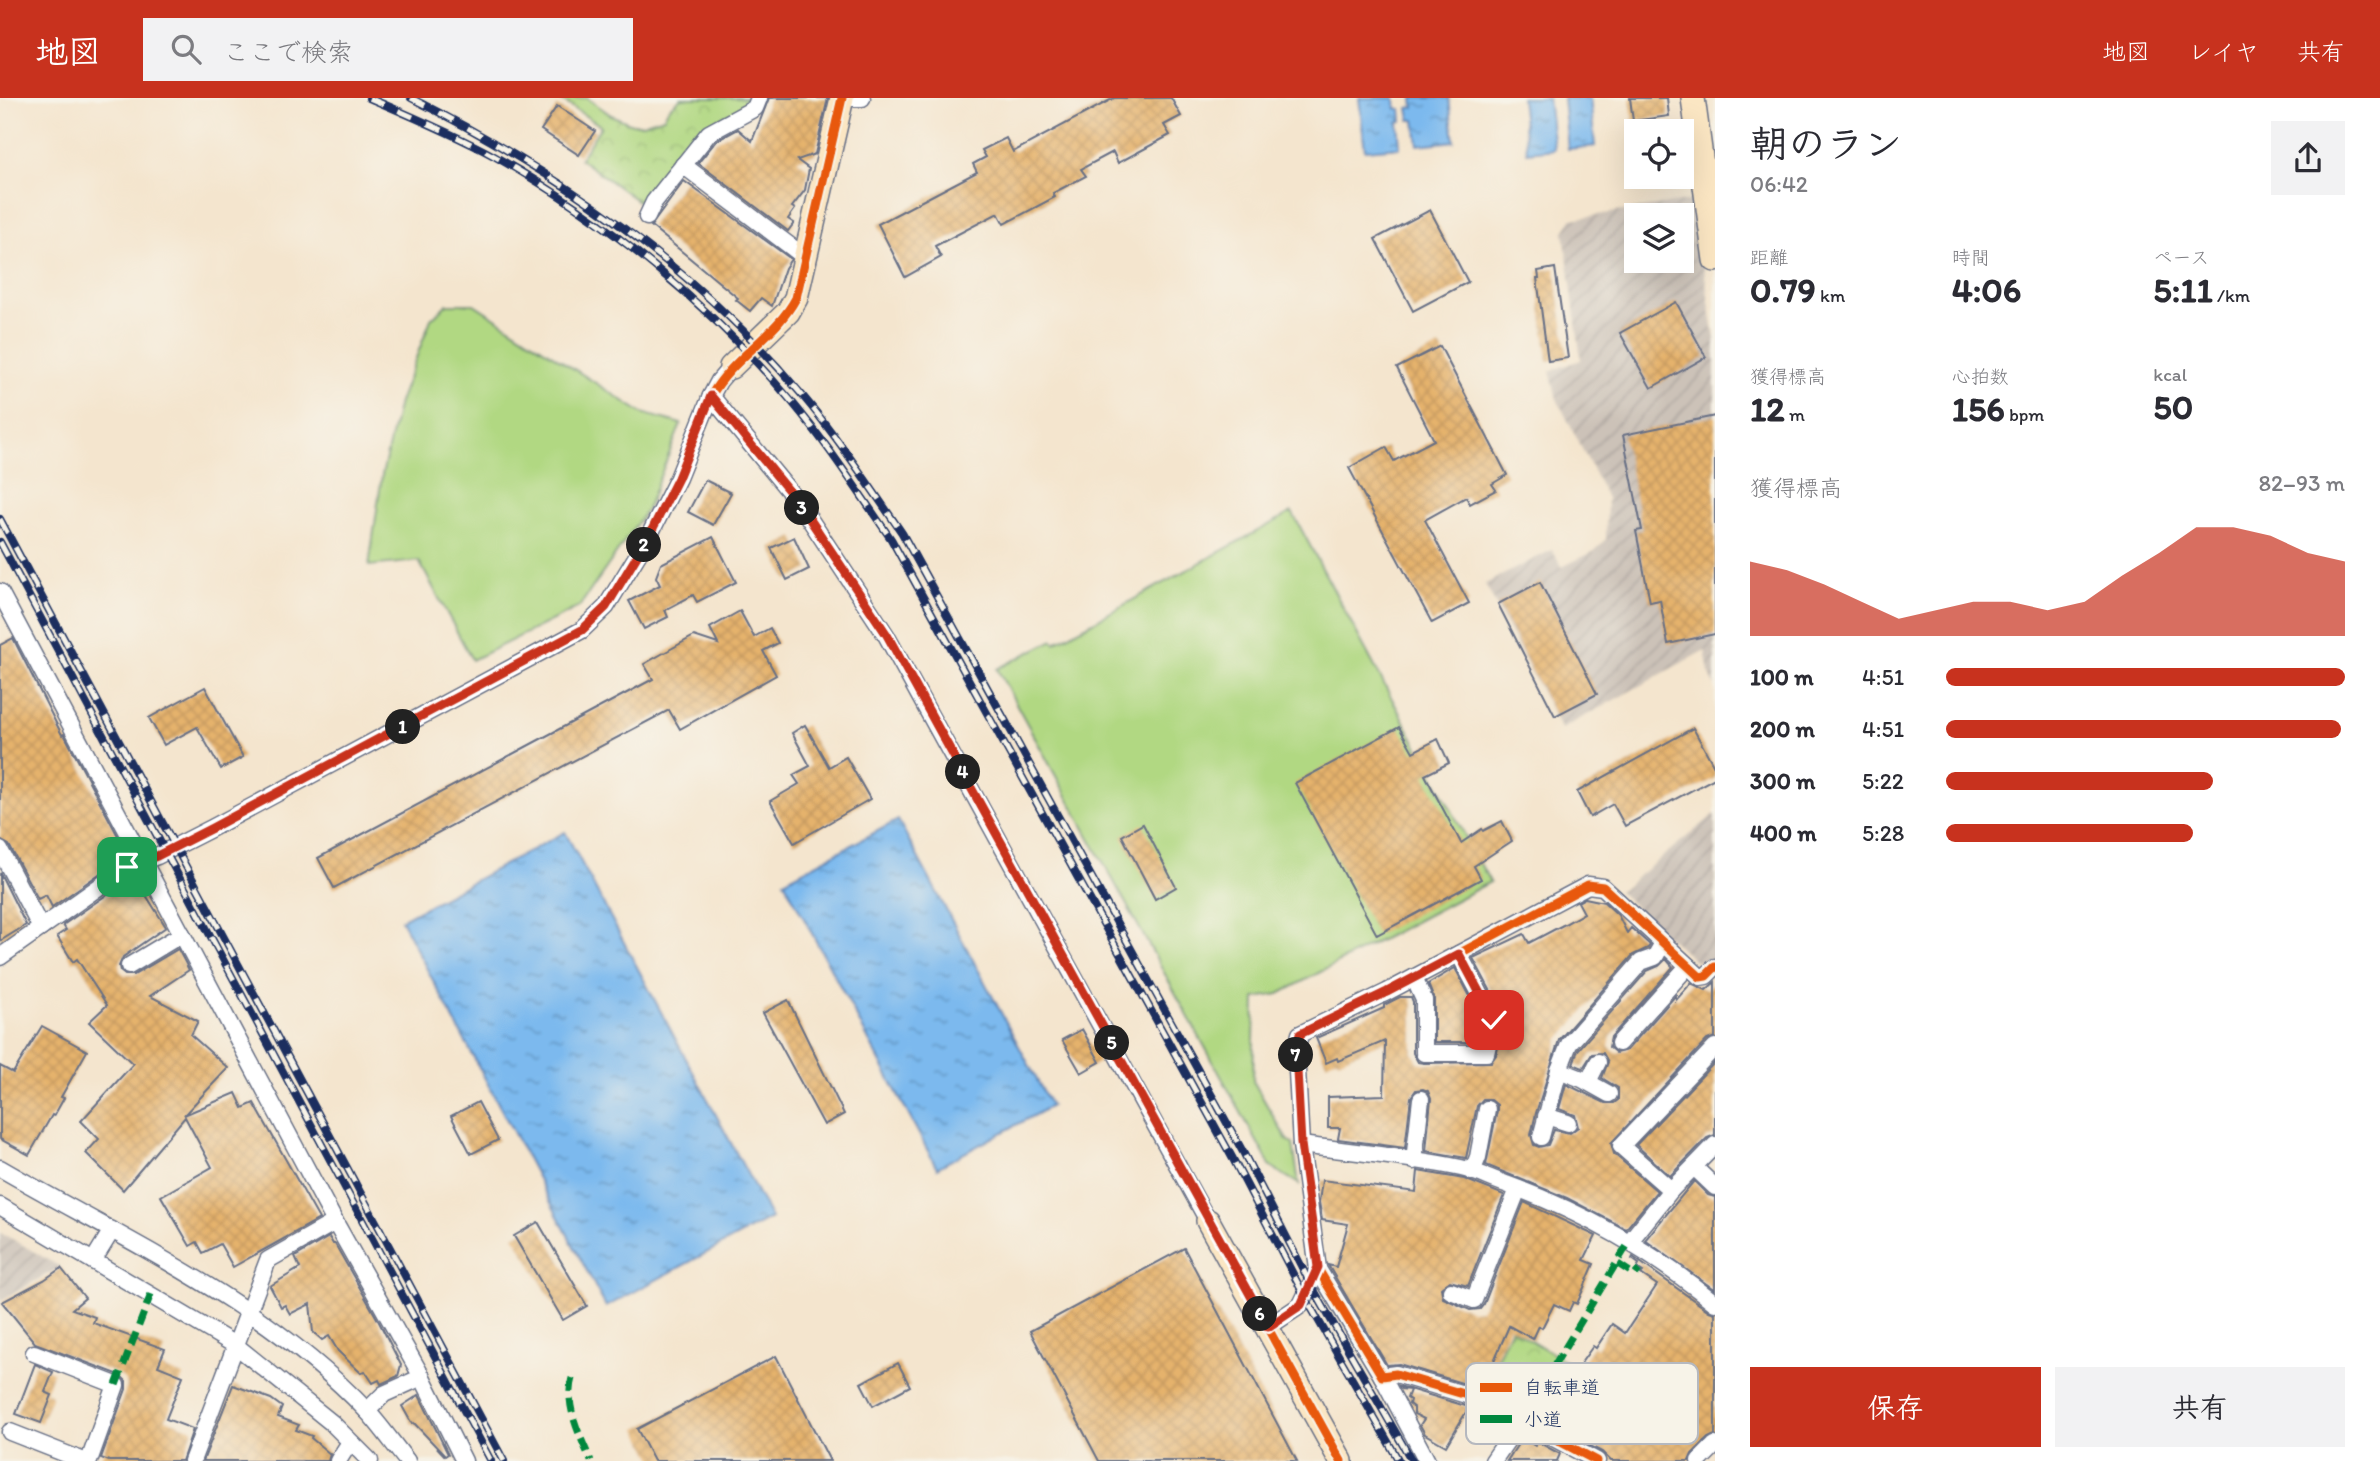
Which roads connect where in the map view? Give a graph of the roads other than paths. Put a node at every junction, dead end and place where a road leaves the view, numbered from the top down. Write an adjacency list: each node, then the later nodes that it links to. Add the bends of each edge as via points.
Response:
1 (759, 98): 5 (street, via 755,108 709,133)
2 (844, 98): 3 (street); 7 (street)
3 (862, 98)
4 (1693, 98): 8 (street)
5 (682, 165): 6 (street); 7 (street)
6 (647, 217)
7 (806, 258): 9 (street, via 789,312)
8 (1715, 260)
9 (731, 367): 10 (street)
10 (711, 396): 14 (street, via 648,538 606,607 582,630); 45 (street, via 799,503 887,635)
11 (0, 592): 12 (street)
12 (6, 620): 14 (street)
13 (0, 850): 15 (street)
14 (143, 861): 15 (street, via 127,867); 16 (street)
15 (41, 928): 19 (street)
16 (182, 933): 20 (street); 46 (street)
17 (1662, 943): 18 (street, via 1603,887 1588,885); 21 (street); 27 (street, via 1655,957 1641,962 1569,1044)
18 (1459, 954): 23 (street); 23 (street, via 1494,1020 1486,1053 1424,1053 1424,1000)
19 (0, 957)
20 (129, 966)
21 (1688, 966): 22 (street, via 1700,977); 24 (street)
22 (1715, 967)
23 (1414, 978): 35 (street, via 1300,1034 1296,1052)
24 (1619, 1043)
25 (1715, 1047): 43 (street, via 1621,1146)
26 (1598, 1062): 28 (street)
27 (1559, 1070): 28 (street); 32 (street)
28 (1588, 1082): 29 (street)
29 (1609, 1094)
30 (1421, 1099): 37 (street)
31 (1487, 1109): 40 (street)
32 (1546, 1116): 33 (street); 34 (street)
33 (1567, 1123)
34 (1541, 1137)
35 (1301, 1144): 37 (street); 50 (street)
36 (1715, 1145): 38 (street)
37 (1414, 1161): 40 (street)
38 (1694, 1167): 41 (street); 43 (street)
39 (0, 1168): 47 (street)
40 (1472, 1172): 42 (street)
41 (1715, 1187)
42 (1518, 1189): 48 (street, via 1567,1207); 51 (street, via 1474,1300)
43 (1671, 1190): 48 (street)
44 (0, 1206): 49 (street)
45 (1208, 1221): 54 (street)
46 (335, 1222): 53 (street, via 268,1260); 58 (street)
47 (112, 1230): 49 (street); 53 (street)
48 (1630, 1241): 52 (street)
49 (93, 1261): 55 (street)
50 (1318, 1269): 54 (street, via 1301,1305); 57 (street)
51 (1451, 1291)
52 (1715, 1303)
53 (248, 1311): 55 (street); 60 (street)
54 (1268, 1327): 72 (street)
55 (235, 1345): 62 (street); 67 (street)
56 (34, 1353): 66 (street, via 116,1385)
57 (1382, 1376): 59 (street, via 1396,1374); 73 (street)
58 (422, 1377): 60 (street, via 384,1394); 71 (street)
59 (1466, 1395)
60 (367, 1412): 70 (street)
61 (10, 1432): 66 (street)
62 (350, 1442): 68 (street); 69 (street)
63 (1505, 1444): 74 (street)
64 (1565, 1444): 75 (street)
65 (1715, 1445): 76 (street)
66 (86, 1461)
67 (192, 1461)
68 (338, 1461)
69 (370, 1461)
70 (407, 1461)
71 (464, 1461)
72 (1341, 1461)
73 (1427, 1461)
74 (1493, 1461)
75 (1597, 1461)
76 (1699, 1461)

